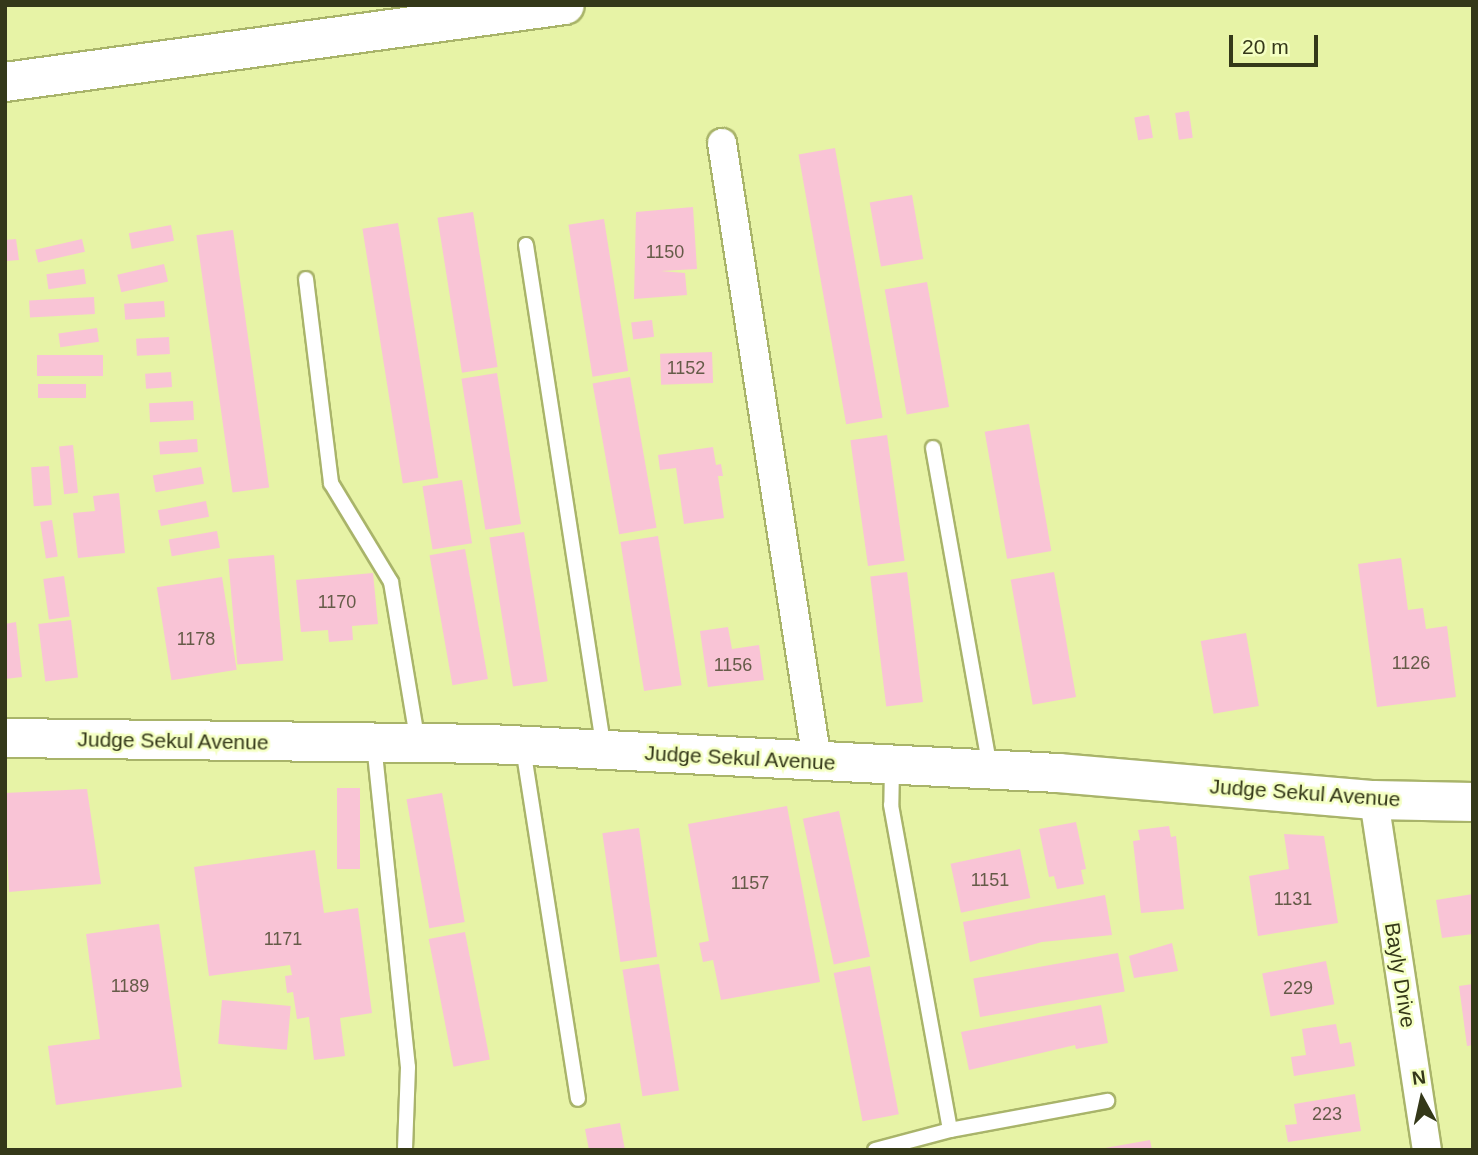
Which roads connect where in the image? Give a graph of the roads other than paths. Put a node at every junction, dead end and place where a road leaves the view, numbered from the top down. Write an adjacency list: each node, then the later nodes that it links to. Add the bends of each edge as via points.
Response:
1 (565, 5): 2 (street)
2 (5, 82)
3 (722, 143): 12 (street)
4 (526, 245): 11 (lane)
5 (306, 279): 9 (lane, via 331,483 391,582)
6 (933, 448): 14 (lane)
7 (5, 738): 8 (street, Judge Sekul Avenue)
8 (374, 744): 9 (street, Judge Sekul Avenue); 20 (lane, via 408,1067)
9 (419, 744): 10 (street, Judge Sekul Avenue)
10 (523, 746): 11 (street, Judge Sekul Avenue); 17 (lane)
11 (604, 751): 12 (street, Judge Sekul Avenue)
12 (817, 761): 13 (street, Judge Sekul Avenue)
13 (892, 765): 14 (street, Judge Sekul Avenue); 19 (lane, via 891,805)
14 (990, 770): 15 (street, Judge Sekul Avenue)
15 (1374, 800): 16 (street, Judge Sekul Avenue); 22 (street, Bayly Drive)
16 (1473, 802)
17 (578, 1099)
18 (1107, 1101): 19 (lane)
19 (950, 1130): 21 (lane)
20 (405, 1150)
21 (875, 1150)
22 (1427, 1150)

